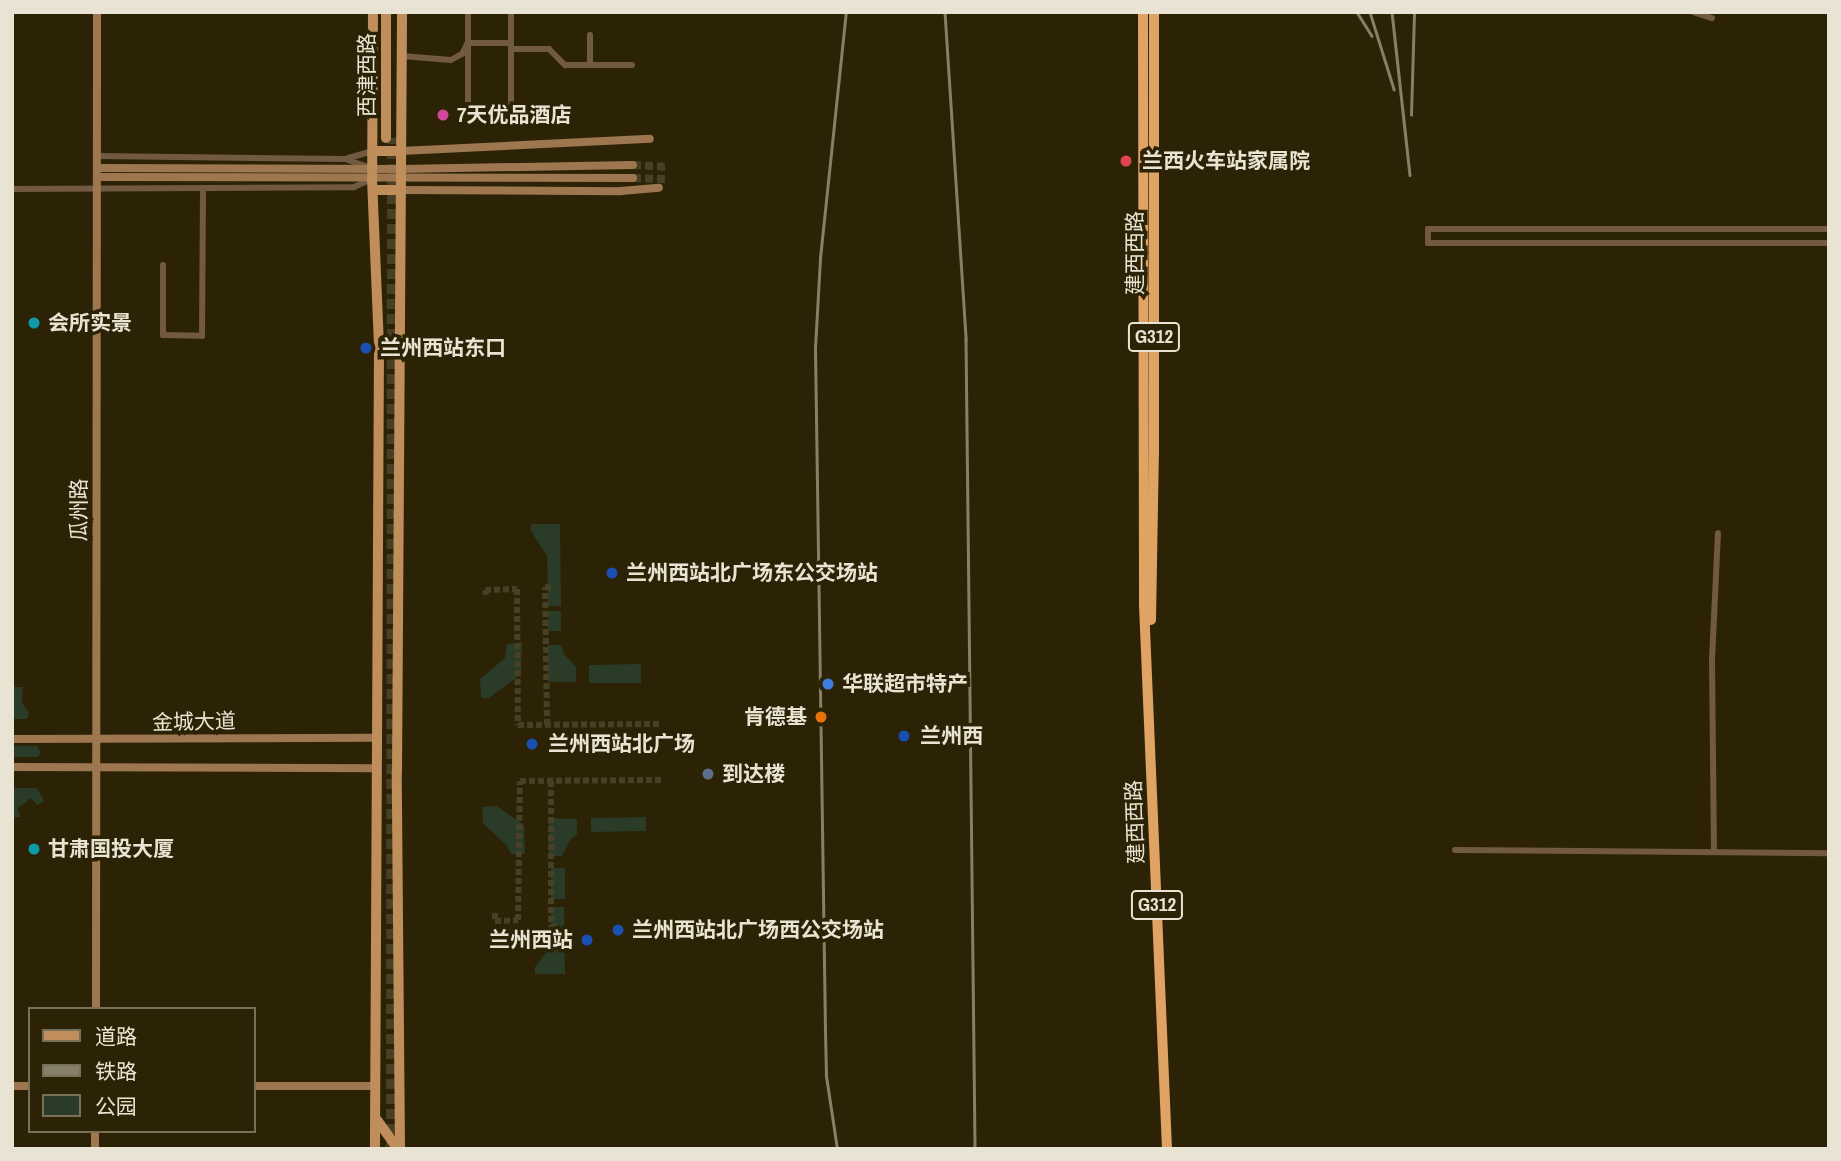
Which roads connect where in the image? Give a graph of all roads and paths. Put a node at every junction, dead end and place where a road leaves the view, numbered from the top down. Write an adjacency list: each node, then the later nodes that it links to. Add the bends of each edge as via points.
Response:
1 (97, 12): 21 (street, 瓜州路)
2 (373, 12): 19 (main road)
3 (386, 12): 4 (main road, 西津西路, via 389,138)
4 (393, 12)
5 (402, 12): 15 (main road)
6 (468, 12): 13 (street)
7 (510, 12): 14 (street)
8 (1143, 12): 38 (highway, 建西西路 / G312)
9 (1154, 12): 38 (highway, 建西西路 / G312, via 1154,440)
10 (1693, 12): 11 (street)
11 (1712, 18)
12 (590, 35): 16 (street)
13 (468, 43): 14 (street); 14 (street, via 468,108 510,108); 15 (street, via 462,54 451,60)
14 (510, 46): 16 (street, via 549,49 565,65)
15 (402, 56): 20 (main road)
16 (590, 65): 17 (street)
17 (632, 65)
18 (650, 139): 20 (street)
19 (373, 151): 20 (main road); 22 (street); 26 (main road)
20 (401, 151): 27 (main road)
21 (97, 156): 22 (street); 24 (street, 瓜州路)
22 (345, 159): 26 (street)
23 (633, 165): 27 (street)
24 (97, 172): 26 (street); 31 (street, 瓜州路)
25 (633, 178): 27 (street)
26 (373, 179): 27 (main road); 27 (street); 30 (street, via 354,187); 39 (main road, via 379,347)
27 (401, 180): 28 (street, via 621,191); 53 (main road)
28 (659, 188)
29 (12, 189): 31 (street)
30 (202, 190): 31 (street); 36 (street, via 202,336 163,335)
31 (97, 191): 41 (street, 瓜州路)
32 (1829, 229): 33 (street)
33 (1611, 230): 35 (street); 35 (street, via 1428,229 1428,243)
34 (1829, 243): 35 (street)
35 (1611, 244)
36 (163, 265)
37 (1718, 533): 46 (street, via 1712,660)
38 (1147, 661): 54 (highway, 建西西路 / G312)
39 (377, 738): 41 (street, 金城大道); 44 (main road)
40 (12, 739): 41 (street, 金城大道)
41 (96, 740): 43 (street, 瓜州路)
42 (12, 767): 43 (street)
43 (96, 768): 44 (street); 48 (street, 瓜州路)
44 (377, 768): 50 (main road)
45 (1455, 850): 46 (street)
46 (1714, 852): 47 (street)
47 (1829, 853)
48 (96, 1007)
49 (256, 1086): 50 (street)
50 (374, 1086): 51 (main road)
51 (377, 1119): 52 (main road); 53 (main road)
52 (375, 1149)
53 (399, 1149)
54 (1167, 1149)

